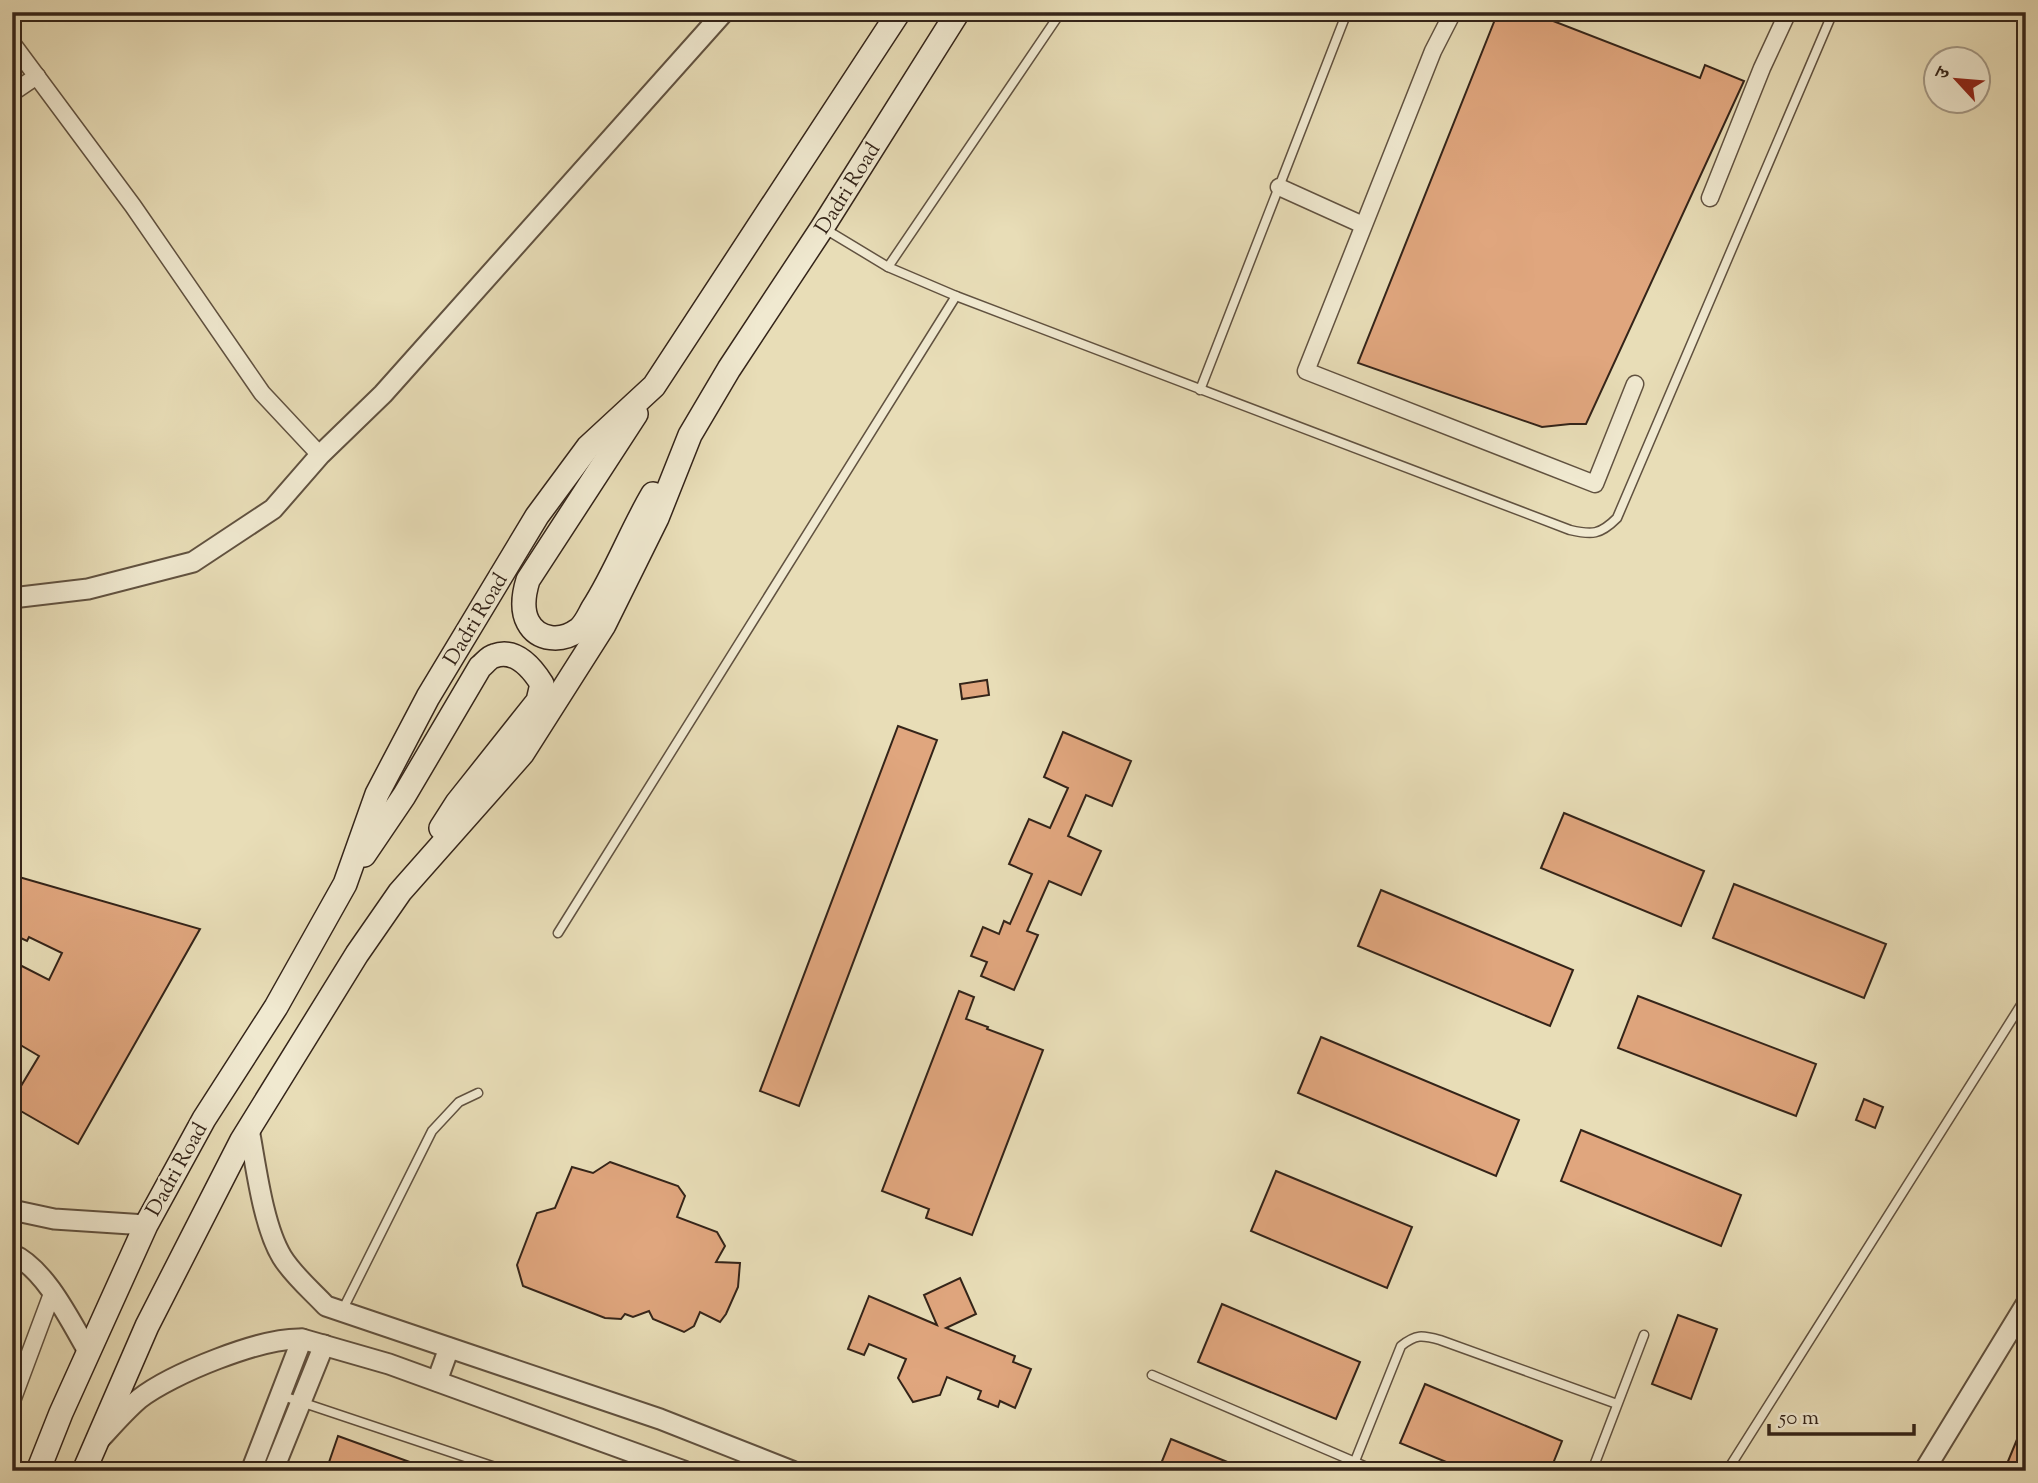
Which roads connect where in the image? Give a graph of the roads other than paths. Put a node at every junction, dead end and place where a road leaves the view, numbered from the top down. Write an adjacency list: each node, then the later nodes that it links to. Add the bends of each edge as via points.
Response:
1 (724, 12): 22 (street, via 383,394)
2 (899, 12): 19 (main road, Dadri Road)
3 (958, 12): 15 (main road, Dadri Road)
4 (1061, 12): 16 (lane)
5 (1347, 12): 12 (lane)
6 (1453, 12): 14 (street)
7 (1833, 12): 20 (lane, via 1617,518 1605,530 1588,534 1570,530)
8 (1782, 14): 13 (street)
9 (12, 43): 10 (street)
10 (37, 76): 11 (street); 22 (street, via 261,393)
11 (12, 93)
12 (1279, 187): 14 (street); 20 (lane)
13 (1710, 198)
14 (1363, 225): 18 (street, via 1306,371 1595,484)
15 (822, 228): 16 (lane); 21 (main road, Dadri Road)
16 (888, 267): 17 (lane)
17 (956, 296): 20 (lane); 26 (lane)
18 (1635, 384)
19 (654, 386): 21 (main road, Dadri Road, via 528,580 523,598 527,621 541,636 562,639 580,629 608,584 637,521); 24 (main road, Dadri Road, via 588,447 537,516 428,696 377,794)
20 (1200, 390)
21 (690, 435): 25 (main road, Dadri Road, via 657,518 597,636 522,754)
22 (320, 455): 23 (street, via 273,509 193,562 88,589)
23 (12, 598)
24 (345, 884): 25 (main road, Dadri Road, via 404,796 480,667 494,656 525,661 541,684 538,701 457,803); 31 (main road, Dadri Road)
25 (400, 892): 29 (main road, Dadri Road)
26 (558, 933)
27 (2026, 997): 58 (lane)
28 (478, 1093): 35 (lane, via 459,1102 432,1131)
29 (249, 1129): 35 (street, via 267,1218 282,1256 327,1306); 47 (main road, Dadri Road, via 154,1314)
30 (12, 1210): 31 (street, via 54,1219)
31 (146, 1225): 40 (main road, Dadri Road)
32 (12, 1254): 33 (street, via 24,1259)
33 (52, 1291): 40 (street); 44 (street)
34 (2026, 1304): 59 (street)
35 (342, 1311): 39 (street)
36 (1644, 1335): 46 (lane)
37 (302, 1339): 38 (street); 43 (street); 47 (street, via 235,1353 183,1373 140,1399)
38 (324, 1345): 42 (street); 45 (street)
39 (449, 1348): 42 (street); 55 (street, via 660,1419)
40 (89, 1353): 49 (main road, Dadri Road)
41 (1153, 1375): 48 (lane)
42 (437, 1381): 54 (street)
43 (280, 1395): 45 (lane); 51 (street)
44 (12, 1401)
45 (300, 1402): 52 (street); 53 (lane)
46 (1617, 1404): 48 (lane, via 1440,1340 1411,1338 1401,1346); 57 (lane)
47 (95, 1444): 50 (main road, Dadri Road)
48 (1352, 1467): 56 (lane)
49 (38, 1471)
50 (85, 1471)
51 (251, 1471)
52 (273, 1471)
53 (507, 1471)
54 (684, 1471)
55 (792, 1471)
56 (1376, 1471)
57 (1592, 1471)
58 (1727, 1471)
59 (1924, 1471)

